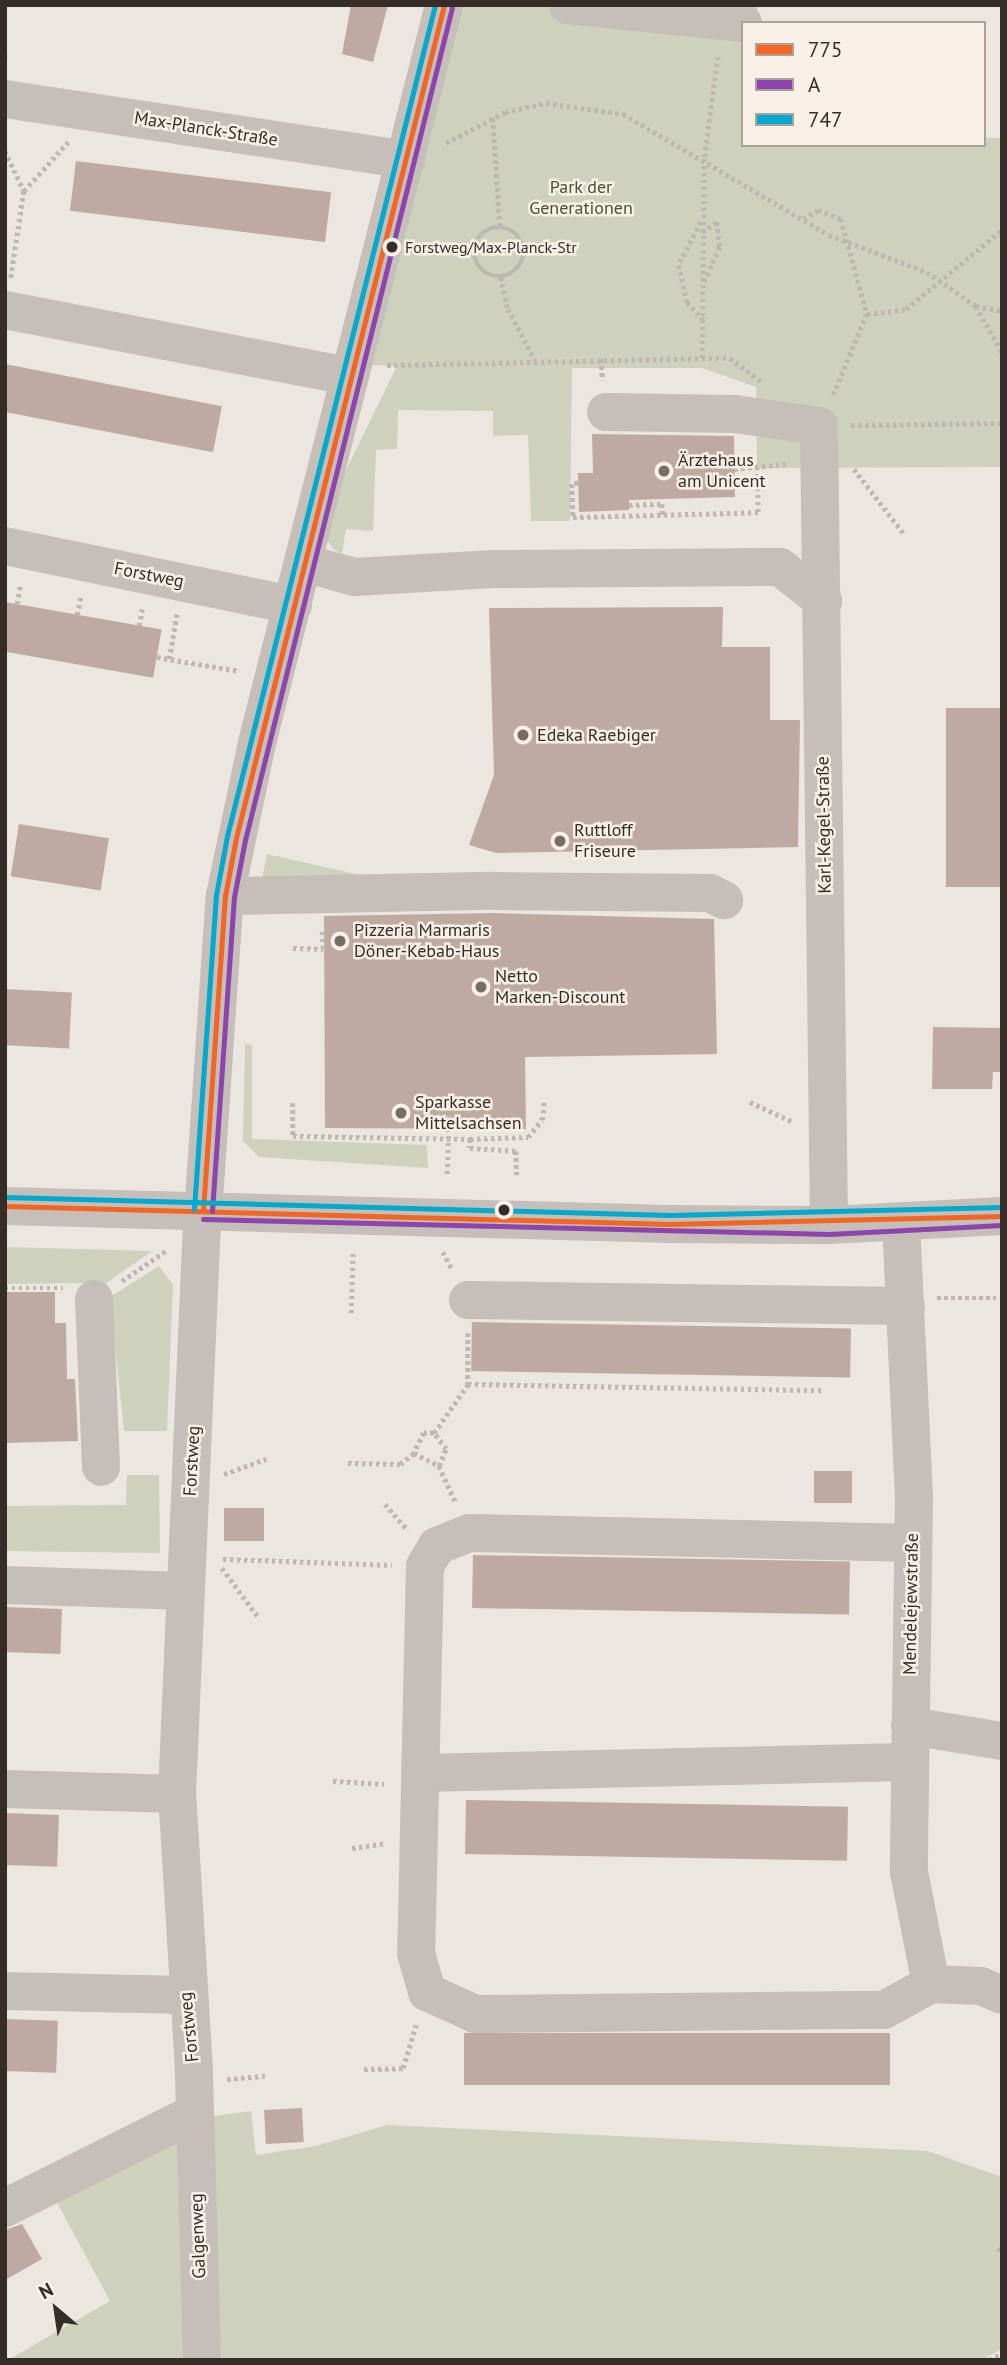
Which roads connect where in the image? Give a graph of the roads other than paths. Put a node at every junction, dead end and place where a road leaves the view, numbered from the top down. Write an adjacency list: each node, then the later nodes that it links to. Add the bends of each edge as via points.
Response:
1 (444, 5): 5 (street, Forstweg)
2 (568, 5): 3 (street)
3 (729, 16)
4 (5, 99): 5 (street, Max-Planck-Straße)
5 (408, 155): 7 (street, Forstweg)
6 (7, 298): 7 (street)
7 (350, 371): 10 (street, Forstweg)
8 (606, 412): 11 (street, Karl-Kegel-Straße, via 735,414 819,426)
9 (5, 546): 12 (street, Forstweg)
10 (303, 563): 11 (street, via 355,577 492,569 780,567); 12 (street, Forstweg)
11 (822, 600): 19 (street, Karl-Kegel-Straße)
12 (293, 605): 13 (street, Forstweg)
13 (225, 896): 14 (street, via 710,893 714,900); 16 (street, Forstweg)
14 (724, 900)
15 (5, 1206): 16 (street)
16 (203, 1210): 19 (street); 25 (street, Forstweg)
17 (1002, 1216): 18 (street)
18 (901, 1222): 19 (street); 22 (street, Mendelejewstraße)
19 (829, 1225)
20 (94, 1299): 23 (street)
21 (468, 1300): 22 (street)
22 (905, 1301): 24 (street, Mendelejewstraße)
23 (101, 1467)
24 (913, 1543): 28 (street, Mendelejewstraße); 29 (street, via 469,1533 437,1546 425,1566)
25 (186, 1574): 26 (street); 31 (street, Forstweg)
26 (5, 1584)
27 (1002, 1741): 28 (street)
28 (909, 1744): 29 (street); 32 (street, Mendelejewstraße, via 909,1872)
29 (423, 1780): 32 (street, via 416,1953 427,1992 475,2014 884,2010)
30 (5, 1789): 31 (street)
31 (177, 1794): 34 (street, Forstweg)
32 (931, 1984): 35 (street, via 981,1986)
33 (5, 1991): 34 (street)
34 (185, 1995): 36 (street, Forstweg)
35 (1002, 1995)
36 (195, 2113): 37 (street); 38 (street, Galgenweg)
37 (5, 2208)
38 (202, 2360)

